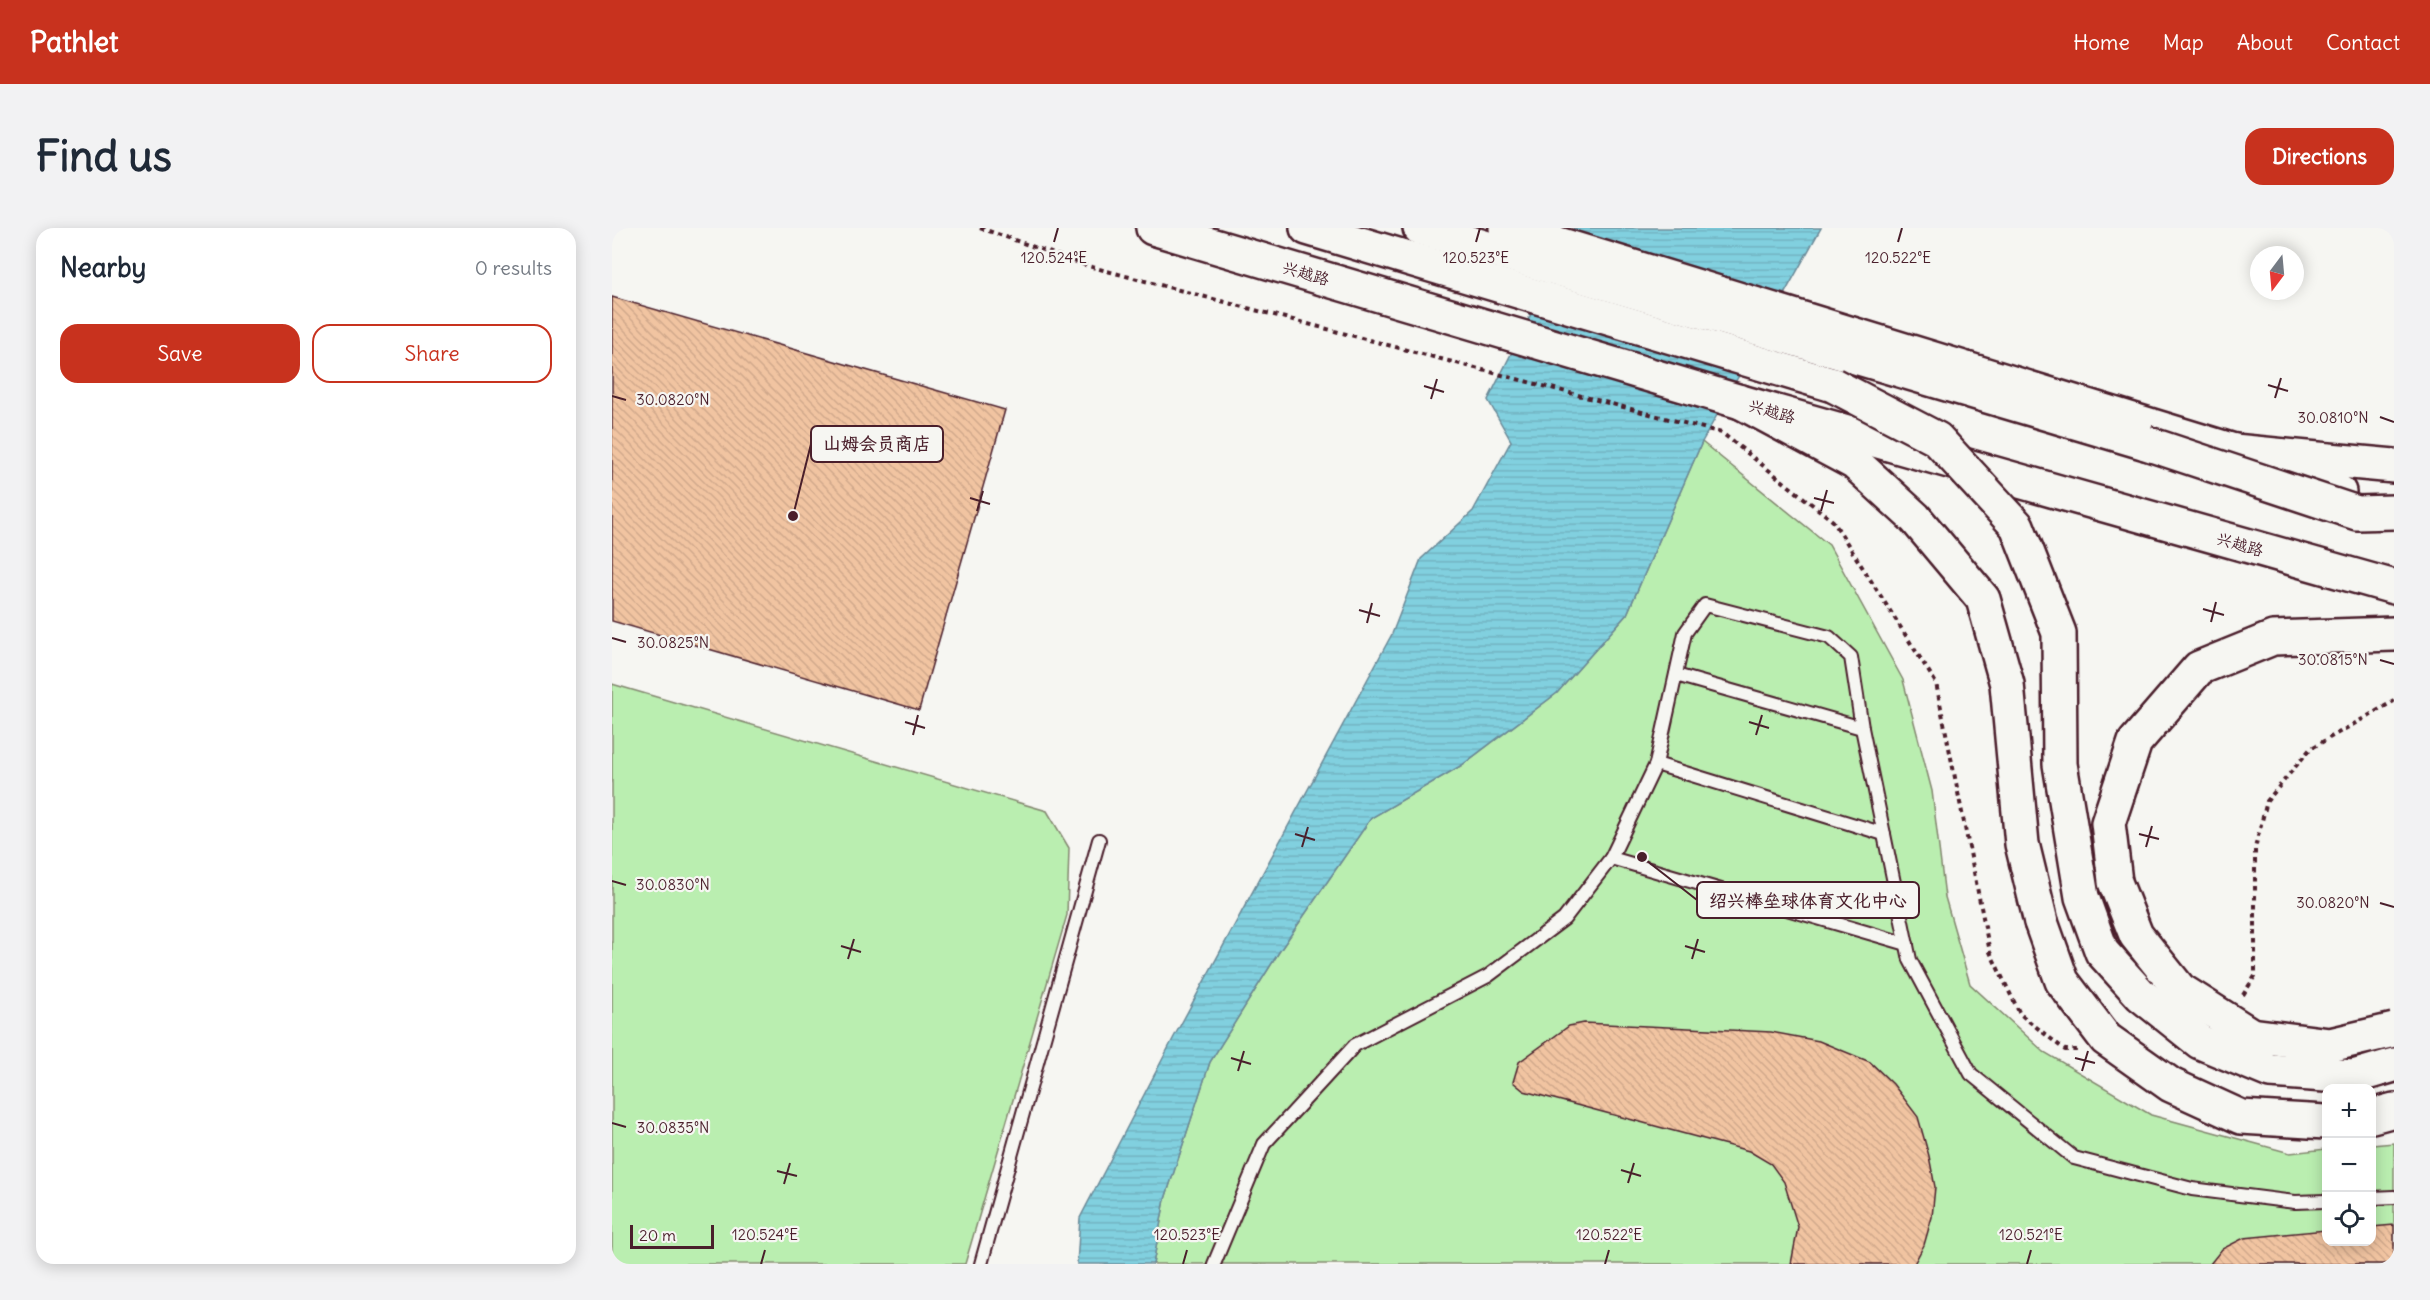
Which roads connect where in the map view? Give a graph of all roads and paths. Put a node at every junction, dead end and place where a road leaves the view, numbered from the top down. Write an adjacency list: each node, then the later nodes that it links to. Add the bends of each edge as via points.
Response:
1 (980, 228): 7 (path, via 1088,266)
2 (1153, 228): 6 (main road, 兴越路)
3 (1307, 228): 21 (main road, bridge, via 1833,385 1936,439 2017,526 2059,633 2060,764 2082,897 2102,952 2141,995 2200,1042 2270,1071 2354,1077)
4 (1420, 228): 10 (main road, bridge, via 2146,443 2357,513)
5 (1506, 228): 8 (main road)
6 (1741, 402): 11 (main road, 兴越路); 24 (main road, bridge, via 1855,463 1915,518 1983,599 2007,684 2022,844 2041,922 2062,981 2106,1039 2171,1085 2241,1117)
7 (1722, 433)
8 (2234, 451): 9 (main road); 10 (main road)
9 (2394, 466)
10 (2394, 513)
11 (2394, 587)
12 (2394, 634): 20 (main road, bridge, via 2273,638 2199,668 2135,742 2108,823 2115,882 2136,934 2180,990 2251,1035 2330,1045)
13 (1676, 675): 14 (lane); 14 (lane, via 1685,633 1705,605 1829,637 1851,657); 15 (lane)
14 (1862, 728): 16 (lane)
15 (1656, 764): 16 (lane); 18 (lane)
16 (1884, 834): 19 (lane)
17 (1099, 840): 28 (lane)
18 (1611, 858): 19 (lane); 29 (lane, via 1564,920 1488,976 1355,1045 1264,1144)
19 (1907, 944): 27 (lane, via 1910,960 1971,1074 2074,1158 2192,1189 2295,1202)
20 (2394, 1030)
21 (2394, 1065)
22 (2394, 1110): 23 (main road)
23 (2376, 1115)
24 (2322, 1122)
25 (2394, 1197): 26 (lane)
26 (2376, 1198)
27 (2322, 1201)
28 (981, 1264)
29 (1214, 1264)

